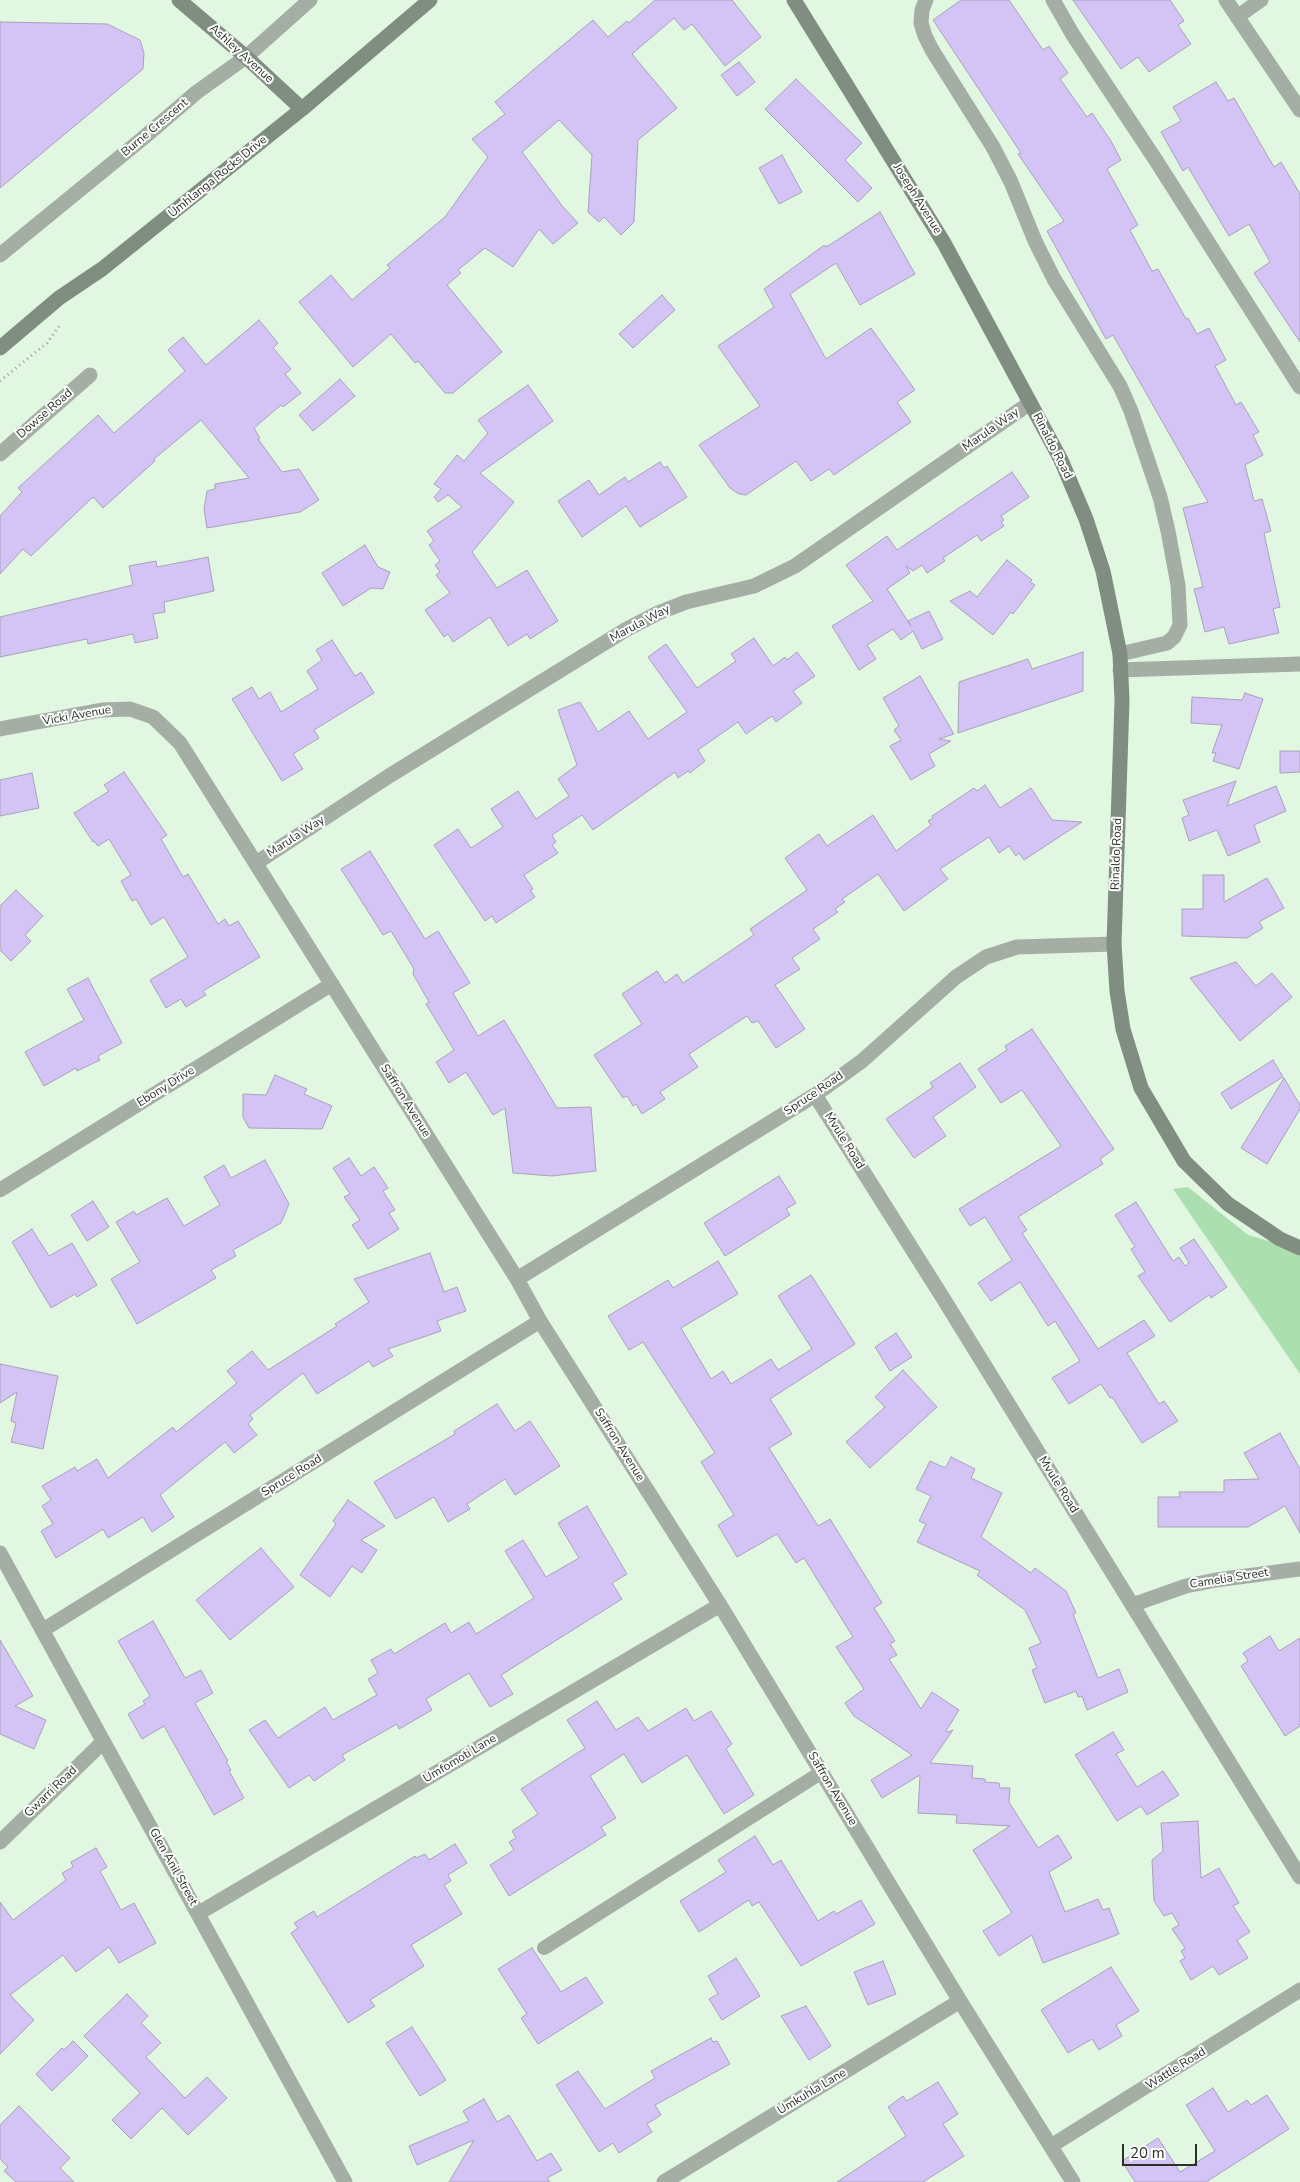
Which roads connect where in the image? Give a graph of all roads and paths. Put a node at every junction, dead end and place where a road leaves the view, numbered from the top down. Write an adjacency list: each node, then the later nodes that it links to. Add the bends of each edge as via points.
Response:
1 (179, 0): 10 (street, Ashley Avenue)
2 (310, 0): 10 (street, Burne Crescent)
3 (430, 0): 11 (street, Umhlanga Rocks Drive)
4 (794, 0): 17 (street, Joseph Avenue, via 944,242)
5 (926, 0): 19 (street, via 922,23 928,43 993,147 1054,279 1120,386 1160,497 1178,585 1180,625 1174,638 1167,643)
6 (1053, 0): 16 (street)
7 (1226, 0): 9 (street)
8 (1261, 0): 9 (street)
9 (1237, 17): 12 (street)
10 (246, 57): 11 (street, Ashley Avenue); 13 (street, Burne Crescent, via 197,92)
11 (302, 109): 14 (street, Umhlanga Rocks Drive, via 102,269 59,298)
12 (1300, 110)
13 (0, 255)
14 (0, 348)
15 (90, 375): 18 (street, Dowse Road)
16 (1300, 387)
17 (1030, 403): 19 (street, Rinaldo Road, via 1061,460 1086,519 1104,571); 24 (street, Marula Way, via 795,566 754,586 686,602 627,629 389,776)
18 (0, 454)
19 (1120, 654): 21 (street, Rinaldo Road)
20 (1300, 664): 21 (street)
21 (1120, 670): 25 (street, Rinaldo Road, via 1122,701)
22 (153, 716): 23 (street, Vicki Avenue, via 130,709 102,710); 24 (street, Saffron Avenue, via 180,743)
23 (0, 729)
24 (256, 863): 26 (street, Saffron Avenue)
25 (1114, 944): 27 (street, Spruce Road, via 1017,947 986,957 956,977 862,1061); 29 (street, Rinaldo Road, via 1123,1029 1142,1088 1184,1161 1228,1204 1280,1239)
26 (332, 984): 28 (street, Ebony Drive); 30 (street, Saffron Avenue)
27 (815, 1095): 30 (street, Spruce Road); 35 (street, Mvule Road)
28 (0, 1190)
29 (1300, 1248)
30 (517, 1279): 31 (street, Saffron Avenue)
31 (540, 1321): 34 (street, Saffron Avenue); 36 (street, Spruce Road)
32 (0, 1553): 36 (street, Glen Anil Street)
33 (1300, 1569): 35 (street, Camelia Street, via 1186,1586)
34 (720, 1605): 38 (street, Saffron Avenue); 41 (street, Umfomoti Lane)
35 (1132, 1605): 40 (street, Mvule Road)
36 (43, 1630): 37 (street, Glen Anil Street)
37 (103, 1742): 39 (street, Gwarri Road); 41 (street, Glen Anil Street)
38 (822, 1772): 42 (lane); 44 (street, Saffron Avenue)
39 (0, 1842)
40 (1300, 1877)
41 (199, 1913): 46 (street, Glen Anil Street)
42 (544, 1948)
43 (1300, 1990): 45 (street, Wattle Road)
44 (960, 2001): 45 (street, Saffron Avenue); 47 (street, Umkuhla Lane)
45 (1051, 2146): 48 (street, Saffron Avenue)
46 (345, 2182)
47 (664, 2182)
48 (1073, 2182)

